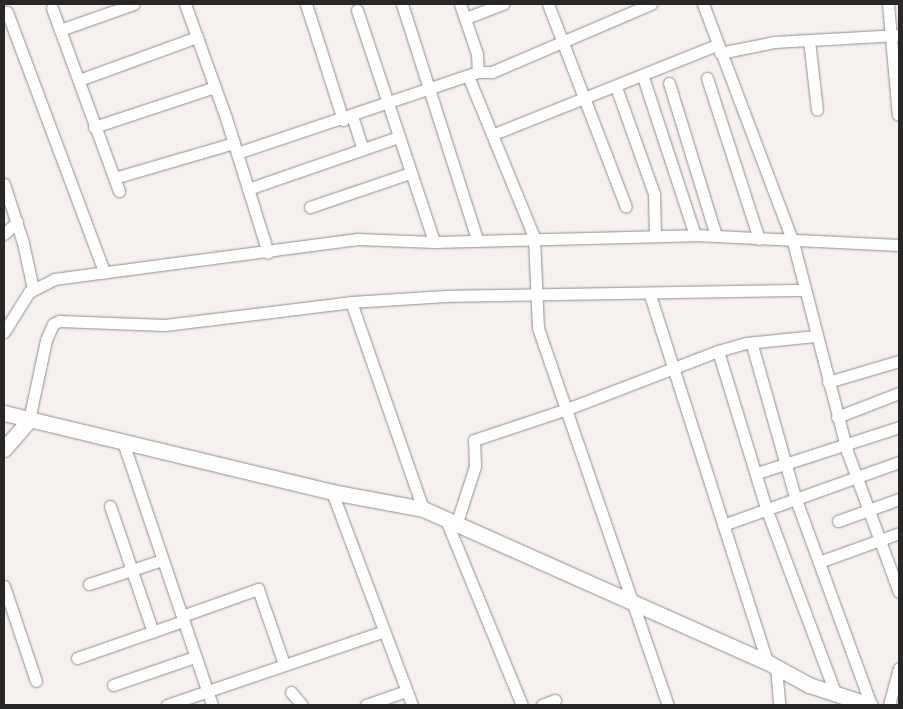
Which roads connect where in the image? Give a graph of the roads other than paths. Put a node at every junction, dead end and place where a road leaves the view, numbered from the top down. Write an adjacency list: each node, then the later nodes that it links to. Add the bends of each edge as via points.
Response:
1 (134, 4): 15 (street)
2 (185, 4): 17 (street)
3 (306, 4): 33 (street)
4 (402, 4): 28 (street)
5 (460, 4): 14 (street)
6 (503, 4): 14 (street)
7 (548, 4): 18 (street)
8 (651, 4): 18 (street)
9 (703, 4): 20 (street)
10 (888, 4): 16 (street)
11 (52, 8): 15 (street)
12 (357, 10): 30 (street)
13 (4, 13): 58 (street, via 7,12)
14 (466, 18): 21 (street, via 477,54)
15 (60, 30): 24 (street)
16 (895, 36): 19 (street); 32 (street)
17 (197, 37): 24 (street); 26 (street)
18 (564, 40): 21 (street, via 492,72); 29 (street)
19 (809, 40): 20 (street); 31 (street)
20 (719, 49): 22 (street); 55 (street)
21 (473, 74): 28 (street); 35 (street)
22 (643, 77): 27 (street); 48 (street)
23 (707, 78): 53 (street)
24 (79, 80): 34 (street)
25 (669, 83): 50 (street)
26 (215, 87): 34 (street); 37 (street)
27 (616, 87): 29 (street); 49 (street, via 654,194)
28 (430, 90): 30 (street); 52 (street)
29 (586, 97): 35 (street); 45 (street)
30 (388, 104): 33 (street); 36 (street)
31 (817, 110)
32 (898, 115)
33 (347, 118): 37 (street); 38 (street)
34 (94, 127): 40 (street)
35 (494, 134): 51 (street)
36 (398, 137): 38 (street); 39 (street)
37 (235, 148): 40 (street); 42 (street)
38 (363, 149): 42 (street)
39 (410, 173): 44 (street); 54 (street)
40 (114, 178): 43 (street)
41 (4, 184): 46 (street)
42 (248, 189): 57 (street)
43 (119, 191)
44 (310, 206)
45 (626, 207)
46 (17, 222): 47 (street); 59 (street)
47 (4, 234)
48 (695, 235): 49 (street); 50 (street)
49 (655, 236): 51 (street)
50 (716, 236): 53 (street)
51 (534, 237): 52 (street); 62 (street)
52 (477, 239): 54 (street)
53 (759, 239): 55 (street)
54 (434, 242): 57 (street, via 357,239)
55 (793, 242): 56 (street); 60 (street)
56 (899, 245)
57 (268, 253): 58 (street)
58 (104, 272): 59 (street, via 54,279)
59 (33, 289): 64 (street, via 21,301)
60 (804, 290): 61 (street); 65 (street)
61 (650, 295): 62 (street); 69 (street)
62 (540, 296): 63 (street); 72 (street, via 538,328)
63 (350, 302): 75 (street, via 165,326 59,321 53,324 46,340); 89 (street)
64 (4, 332)
65 (816, 336): 66 (street); 70 (street)
66 (752, 345): 67 (street); 81 (street)
67 (718, 351): 69 (street); 82 (street)
68 (899, 360): 70 (street)
69 (673, 369): 72 (street); 93 (street)
70 (828, 382): 74 (street)
71 (899, 393): 74 (street)
72 (567, 409): 92 (street, via 474,440 475,466); 102 (street)
73 (4, 413): 75 (street)
74 (837, 417): 78 (street)
75 (24, 419): 77 (street); 79 (street)
76 (899, 427): 78 (street)
77 (123, 442): 84 (street); 96 (street)
78 (844, 443): 81 (street); 83 (street)
79 (4, 449)
80 (899, 462): 83 (street)
81 (784, 463): 82 (street); 85 (street)
82 (757, 473): 88 (street)
83 (856, 476): 85 (street); 90 (street)
84 (332, 492): 89 (street); 104 (street)
85 (796, 497): 88 (street); 97 (street)
86 (899, 499): 90 (street)
87 (110, 506): 98 (street)
88 (766, 508): 93 (street); 116 (street)
89 (423, 509): 92 (street)
90 (869, 510): 91 (street); 95 (street)
91 (838, 521)
92 (451, 522): 102 (street); 123 (street)
93 (723, 525): 109 (street)
94 (899, 533): 95 (street)
95 (880, 541): 97 (street); 101 (street)
96 (162, 560): 98 (street); 103 (street)
97 (819, 562): 127 (street)
98 (131, 570): 99 (street); 105 (street)
99 (89, 584)
100 (4, 586): 111 (street)
101 (899, 592)
102 (637, 608): 109 (street); 125 (street)
103 (183, 621): 105 (street); 106 (street); 108 (street, via 182,616 258,589)
104 (384, 631): 108 (street); 114 (street)
105 (153, 632): 107 (street)
106 (195, 657): 112 (street); 113 (street)
107 (77, 658)
108 (284, 664): 113 (street)
109 (771, 664): 116 (street); 126 (street)
110 (899, 668): 128 (street)
111 (36, 681)
112 (113, 685)
113 (207, 690): 118 (street); 119 (street)
114 (406, 690): 121 (street); 122 (street)
115 (291, 692): 120 (street)
116 (840, 698): 127 (street)
117 (555, 700): 124 (street)
118 (166, 705)
119 (212, 705)
120 (302, 705)
121 (366, 705)
122 (412, 705)
123 (522, 705)
124 (542, 705)
125 (668, 705)
126 (779, 705)
127 (866, 705)
128 (889, 705)

